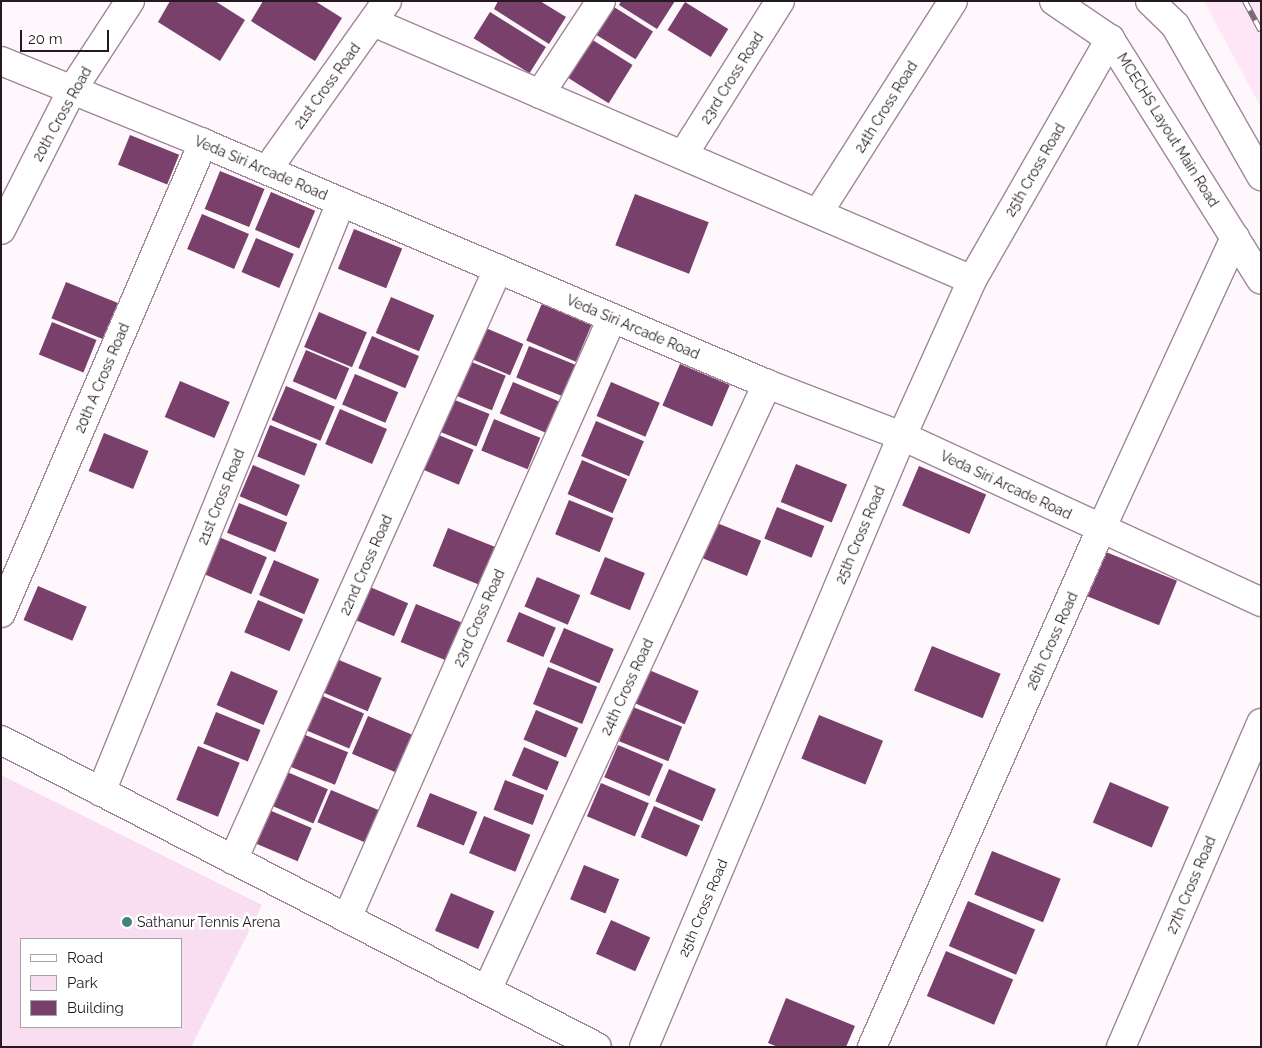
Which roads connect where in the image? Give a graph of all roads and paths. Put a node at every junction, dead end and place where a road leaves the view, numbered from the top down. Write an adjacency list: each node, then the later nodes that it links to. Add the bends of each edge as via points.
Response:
1 (130, 1): 12 (street, 20th Cross Road)
2 (601, 1): 13 (street)
3 (780, 1): 15 (street, 23rd Cross Road)
4 (953, 1): 19 (street, 24th Cross Road)
5 (1054, 1): 10 (street, MCECHS Layout Main Road)
6 (1150, 1): 9 (street)
7 (1162, 1): 9 (street)
8 (380, 11): 13 (street); 16 (street, 21st Cross Road)
9 (1175, 25): 17 (street)
10 (1110, 39): 21 (street, MCECHS Layout Main Road); 23 (street, 25th Cross Road)
11 (1, 61): 12 (street, Veda Siri Arcade Road)
12 (72, 90): 14 (street, Veda Siri Arcade Road); 20 (street, 20th Cross Road)
13 (540, 94): 15 (street)
14 (203, 143): 16 (street, Veda Siri Arcade Road); 30 (street, 20th A Cross Road)
15 (683, 155): 19 (street)
16 (268, 170): 18 (street, Veda Siri Arcade Road)
17 (1261, 176)
18 (341, 202): 22 (street, Veda Siri Arcade Road); 33 (street, 21st Cross Road)
19 (818, 214): 23 (street)
20 (1, 230)
21 (1235, 237): 24 (street, MCECHS Layout Main Road); 28 (street, 26th Cross Road)
22 (498, 269): 25 (street, Veda Siri Arcade Road); 34 (street, 22nd Cross Road)
23 (972, 280): 27 (street, 25th Cross Road)
24 (1261, 280)
25 (612, 318): 26 (street, Veda Siri Arcade Road); 35 (street, 23rd Cross Road)
26 (767, 384): 27 (street, Veda Siri Arcade Road); 36 (street, 24th Cross Road)
27 (902, 436): 28 (street, Veda Siri Arcade Road); 38 (street, 25th Cross Road)
28 (1101, 529): 29 (street, Veda Siri Arcade Road); 39 (street, 26th Cross Road)
29 (1261, 602)
30 (1, 614)
31 (1261, 723): 40 (street, 27th Cross Road)
32 (1, 740): 33 (street)
33 (101, 792): 34 (street)
34 (233, 860): 35 (street)
35 (347, 918): 36 (street)
36 (488, 990): 37 (street)
37 (597, 1047)
38 (644, 1047)
39 (872, 1047)
40 (1121, 1047)

